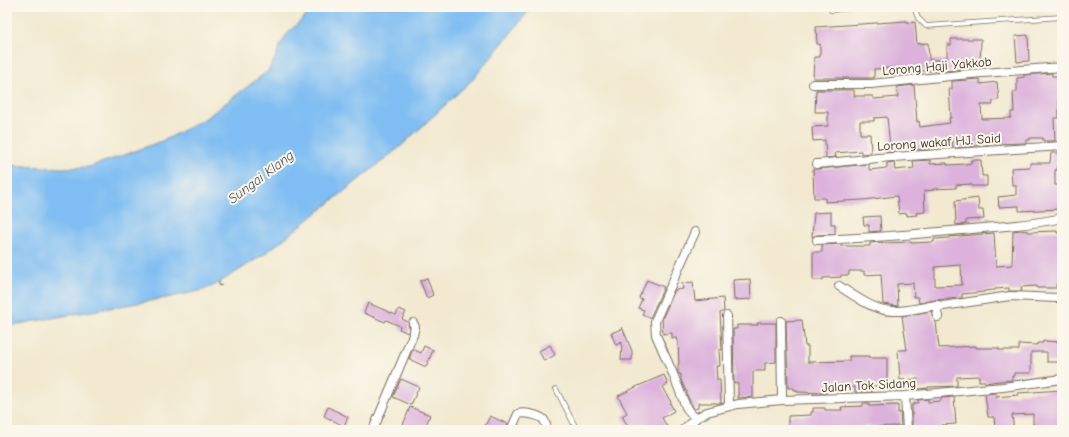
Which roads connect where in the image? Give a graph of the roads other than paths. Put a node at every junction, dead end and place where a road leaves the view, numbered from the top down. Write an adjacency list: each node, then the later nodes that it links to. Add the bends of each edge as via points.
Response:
1 (864, 7): 3 (lane)
2 (914, 7): 4 (lane, via 918,18 926,26)
3 (831, 10)
4 (1062, 17)
5 (1062, 67): 6 (street, Lorong Haji Yakkob, via 871,84)
6 (813, 84)
7 (1062, 146): 8 (street, Lorong wakaf HJ. Said)
8 (817, 164)
9 (1062, 218): 11 (street, via 1028,224)
10 (695, 232): 24 (street, via 655,321 656,335 686,407)
11 (817, 240)
12 (839, 286): 14 (street, via 867,303 892,311)
13 (1062, 297): 14 (street, via 1010,296)
14 (936, 305): 16 (street)
15 (727, 316): 23 (street)
16 (938, 317)
17 (781, 321): 22 (street)
18 (413, 323): 25 (street, via 413,335)
19 (1062, 379): 21 (street, Jalan Tok Sidang)
20 (556, 389): 28 (lane)
21 (905, 396): 22 (street, Jalan Tok Sidang); 30 (street)
22 (782, 400): 23 (street, Jalan Tok Sidang)
23 (729, 405): 24 (street, Jalan Tok Sidang)
24 (696, 418): 29 (street, Jalan Tok Sidang)
25 (373, 430)
26 (511, 430): 27 (street, via 518,414 522,413 541,418)
27 (548, 430)
28 (577, 430)
29 (683, 430)
30 (907, 430)

